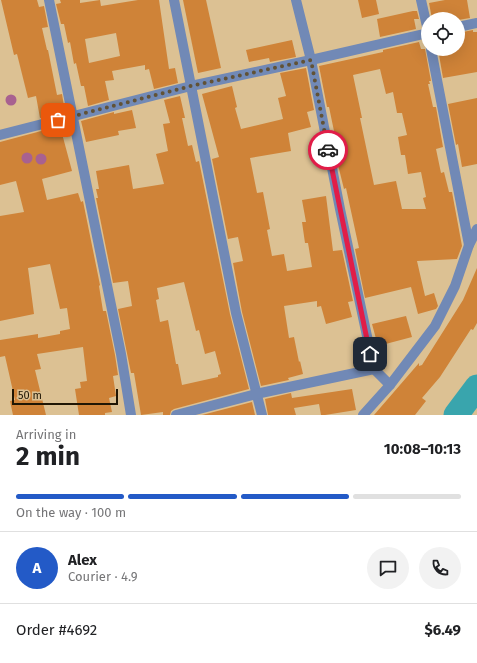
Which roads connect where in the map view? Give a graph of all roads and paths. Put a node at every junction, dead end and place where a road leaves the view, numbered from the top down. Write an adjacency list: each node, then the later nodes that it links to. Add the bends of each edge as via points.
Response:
1 (49, 0): 12 (street)
2 (174, 0): 11 (street)
3 (296, 0): 10 (street)
4 (421, 0): 5 (street)
5 (424, 12)
6 (477, 23): 7 (street)
7 (465, 26)
8 (421, 34): 10 (street)
9 (433, 56): 15 (street)
10 (311, 60): 11 (street); 16 (street)
11 (191, 86): 12 (street); 18 (street, via 236,313)
12 (73, 117): 13 (street); 19 (street)
13 (0, 135)
14 (477, 229): 15 (street)
15 (469, 245): 17 (street, via 455,286 435,326)
16 (374, 369): 17 (street); 18 (street)
17 (390, 385): 22 (street)
18 (256, 394): 20 (street); 21 (street)
19 (131, 415)
20 (176, 415)
21 (262, 415)
22 (363, 415)

